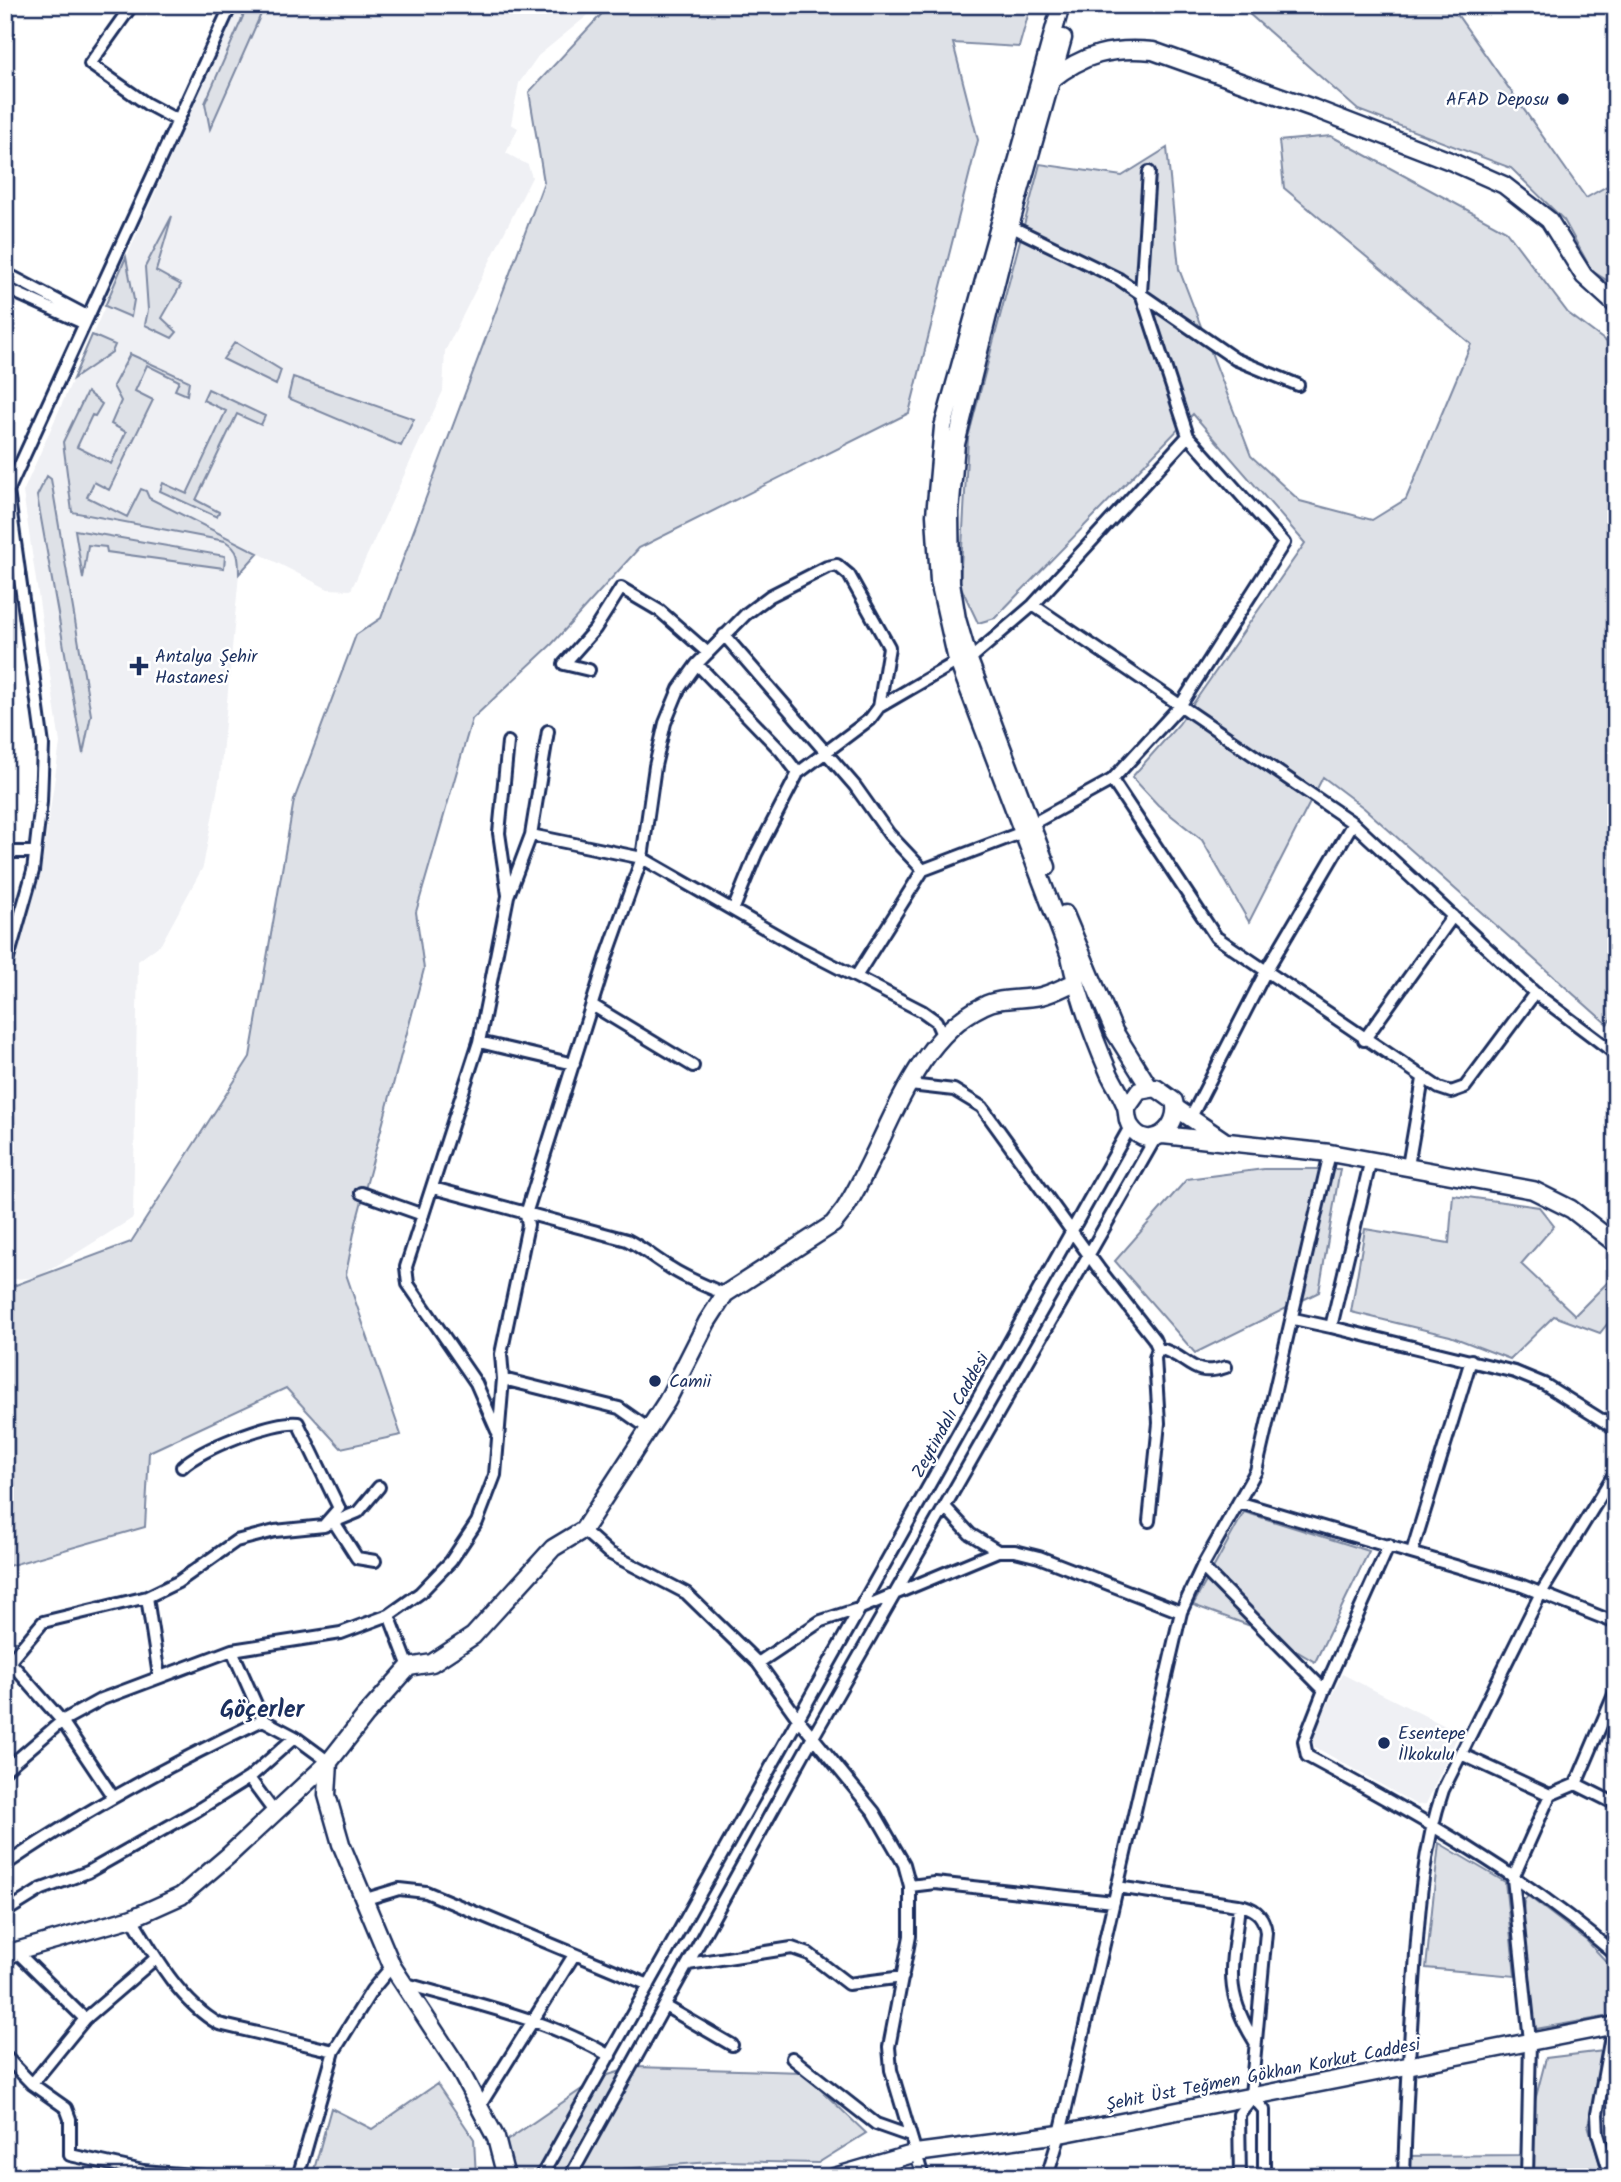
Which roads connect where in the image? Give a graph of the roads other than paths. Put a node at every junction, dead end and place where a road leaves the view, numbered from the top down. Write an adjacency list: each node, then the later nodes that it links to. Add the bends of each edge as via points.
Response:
1 (132, 5): 6 (street, via 90,64)
2 (231, 5): 6 (street)
3 (1061, 5): 19 (street, via 943,427 935,515 939,581)
4 (1072, 5): 5 (street)
5 (1051, 80): 8 (street); 12 (street, via 1097,52 1124,48 1153,51 1450,161 1504,185 1549,220 1584,276)
6 (177, 120): 13 (street)
7 (1149, 172): 11 (street)
8 (1010, 226): 11 (street); 19 (street, via 956,444 951,582)
9 (5, 273): 13 (street)
10 (5, 288): 13 (street)
11 (1141, 293): 14 (street, via 1235,359); 15 (street)
12 (1616, 304)
13 (85, 320): 33 (street, via 8,491 43,745)
14 (1298, 385)
15 (1188, 436): 16 (street); 22 (street, via 1284,543)
16 (1033, 605): 19 (street); 22 (street)
17 (724, 635): 18 (street); 23 (street, via 770,596 827,567 842,567 889,647); 26 (street)
18 (708, 653): 20 (street); 21 (street, via 660,611 621,588 595,629 564,664)
19 (964, 661): 23 (street); 30 (street)
20 (698, 664): 27 (street); 34 (street, via 678,690 665,723)
21 (589, 670)
22 (1180, 706): 28 (street); 29 (street)
23 (879, 707): 26 (street, via 870,719)
24 (548, 731): 31 (street)
25 (508, 742): 36 (street, via 499,833)
26 (823, 751): 27 (street); 35 (street)
27 (798, 773): 37 (street)
28 (1112, 780): 30 (street); 40 (street, via 1216,937)
29 (1353, 823): 38 (street); 40 (street)
30 (1028, 828): 35 (street); 42 (street); 53 (street, via 1114,1031)
31 (531, 835): 34 (street); 36 (street)
32 (5, 852): 33 (street)
33 (35, 852): 39 (street)
34 (642, 858): 37 (street); 44 (street)
35 (923, 870): 41 (street)
36 (508, 896): 47 (street)
37 (734, 908): 41 (street)
38 (1453, 916): 43 (street); 46 (street)
39 (5, 969)
40 (1266, 971): 46 (street); 56 (street)
41 (857, 975): 45 (street, via 936,1021)
42 (1075, 982): 45 (street, via 1042,996 984,1005); 54 (street)
43 (1535, 993): 48 (street); 51 (street, via 1465,1087 1451,1092)
44 (592, 1005): 49 (street); 50 (street)
45 (943, 1037): 52 (street)
46 (1364, 1040): 51 (street)
47 (479, 1042): 49 (street); 63 (street)
48 (1616, 1054)
49 (574, 1065): 65 (street)
50 (693, 1066)
51 (1423, 1079): 62 (street)
52 (910, 1085): 67 (street, via 954,1090 982,1107); 70 (street, via 856,1191 833,1224)
53 (1149, 1087): 54 (street, via 1139,1091); 55 (street, via 1163,1090)
54 (1127, 1108): 57 (street)
55 (1176, 1108): 56 (street); 58 (street, via 1174,1122)
56 (1191, 1117): 59 (street)
57 (1130, 1127): 58 (street, via 1142,1136); 67 (street, Zeytindalı Caddesi)
58 (1160, 1136): 59 (street); 69 (street)
59 (1225, 1141): 60 (street)
60 (1330, 1153): 61 (street); 71 (street)
61 (1371, 1159): 62 (street); 72 (street)
62 (1408, 1166): 68 (street, via 1533,1190 1553,1198)
63 (433, 1188): 65 (street); 66 (street)
64 (361, 1193): 66 (street)
65 (526, 1214): 70 (street, via 627,1240 691,1280); 76 (street, via 528,1224 501,1354)
66 (423, 1215): 79 (street, via 406,1267 408,1284 476,1383)
67 (1073, 1234): 69 (street); 96 (street, Zeytindalı Caddesi)
68 (1616, 1244)
69 (1089, 1256): 73 (street); 84 (street)
70 (725, 1294): 77 (street)
71 (1294, 1319): 72 (street); 83 (street, via 1256,1471)
72 (1331, 1327): 74 (street)
73 (1158, 1348): 75 (street, via 1199,1371); 85 (street, via 1159,1423)
74 (1471, 1360): 78 (street, via 1544,1384); 90 (street)
75 (1226, 1367)
76 (503, 1379): 77 (street, via 619,1408); 79 (street)
77 (649, 1429): 87 (street)
78 (1616, 1429)
79 (499, 1434): 98 (street, via 495,1475 477,1521 450,1561 420,1593)
80 (182, 1467): 86 (street, via 192,1457 230,1442 279,1424 298,1423 340,1508)
81 (1616, 1471): 93 (street)
82 (379, 1487): 86 (street, via 358,1513)
83 (1241, 1503): 88 (street); 92 (street)
84 (945, 1507): 89 (street, via 970,1534); 94 (street)
85 (1149, 1521)
86 (329, 1524): 91 (street, via 357,1558); 95 (street, via 236,1541 178,1583)
87 (583, 1530): 101 (street, via 609,1553 686,1593); 103 (street, via 553,1548 473,1636 432,1663)
88 (1389, 1545): 90 (street); 105 (street)
89 (998, 1551): 94 (street); 97 (street, via 1039,1557)
90 (1412, 1552): 93 (street)
91 (375, 1561)
92 (1202, 1567): 97 (street); 105 (street)
93 (1541, 1593): 99 (street); 112 (street)
94 (895, 1595): 96 (street); 111 (street)
95 (147, 1597): 102 (street, via 43,1622); 104 (street)
96 (861, 1608): 101 (street, via 821,1621); 108 (street, Zeytindalı Caddesi)
97 (1181, 1612): 125 (street)
98 (389, 1615): 100 (street, via 341,1633); 103 (street)
99 (1616, 1623)
100 (232, 1650): 104 (street); 107 (street)
101 (758, 1663): 108 (street)
102 (8, 1665): 109 (street)
103 (409, 1667): 113 (street)
104 (159, 1676): 109 (street)
105 (1324, 1690): 121 (street, via 1304,1741 1307,1756)
106 (1616, 1690): 116 (street)
107 (263, 1720): 110 (street); 118 (street)
108 (799, 1720): 111 (street); 139 (street, Zeytindalı Caddesi)
109 (62, 1721): 114 (street); 118 (street)
110 (295, 1737): 113 (street); 115 (street)
111 (813, 1737): 124 (street, via 874,1812 904,1864); 135 (street)
112 (1461, 1754): 117 (street); 121 (street)
113 (329, 1762): 120 (street); 126 (street, via 327,1795 341,1844)
114 (5, 1770)
115 (249, 1778): 120 (street); 129 (street, via 140,1844 88,1872 42,1889)
116 (1576, 1784): 117 (street); 119 (street)
117 (1550, 1795): 123 (street)
118 (113, 1797): 122 (street)
119 (1616, 1804)
120 (275, 1813): 130 (street, via 181,1896)
121 (1432, 1823): 123 (street); 151 (street, via 1422,1867)
122 (5, 1865)
123 (1513, 1878): 133 (street); 144 (street)
124 (909, 1886): 127 (street, via 935,1883); 137 (street, via 910,1936)
125 (1117, 1887): 127 (street); 128 (street)
126 (366, 1899): 132 (street, via 400,1888 426,1892); 136 (street)
127 (1114, 1902): 155 (street)
128 (1239, 1905): 145 (street, via 1232,1990 1236,2010); 145 (street, via 1257,1912 1265,1926)
129 (5, 1912)
130 (132, 1918): 131 (street); 134 (street)
131 (11, 1954): 141 (street)
132 (575, 1955): 139 (street); 142 (street)
133 (1616, 1955)
134 (156, 1958): 141 (street); 147 (street, via 197,2009 219,2024)
135 (688, 1964): 137 (street, via 792,1948 848,1984); 140 (street)
136 (393, 1966): 138 (street); 147 (street, via 372,1990)
137 (902, 1977): 156 (street, via 889,2048)
138 (403, 1983): 142 (street); 154 (street)
139 (649, 1985): 149 (street, Zeytindalı Caddesi)
140 (664, 2006): 146 (street); 162 (street)
141 (85, 2018): 152 (street)
142 (533, 2021): 149 (street); 154 (street)
143 (1614, 2025): 144 (street, Şehit Üst Teğmen Gökhan Korkut Caddesi); 170 (street, via 1597,2114)
144 (1530, 2041): 151 (street, Şehit Üst Teğmen Gökhan Korkut Caddesi); 169 (street)
145 (1255, 2042): 153 (street)
146 (732, 2045)
147 (334, 2051): 159 (street)
148 (5, 2056): 152 (street)
149 (610, 2056): 161 (street, Zeytindalı Caddesi)
150 (792, 2058): 156 (street, via 876,2124)
151 (1408, 2065): 153 (street, Şehit Üst Teğmen Gökhan Korkut Caddesi); 168 (street)
152 (32, 2084): 158 (street, via 66,2108 71,2123 70,2155 143,2171)
153 (1251, 2097): 155 (street, Şehit Üst Teğmen Gökhan Korkut Caddesi); 166 (street, via 1238,2114); 167 (street, via 1264,2110)
154 (480, 2107): 160 (street, via 496,2138)
155 (1060, 2134): 157 (street, Şehit Üst Teğmen Gökhan Korkut Caddesi); 165 (street)
156 (911, 2136): 157 (street)
157 (916, 2153): 163 (street, Şehit Üst Teğmen Gökhan Korkut Caddesi); 164 (street)
158 (218, 2177)
159 (298, 2177)
160 (506, 2177)
161 (541, 2177)
162 (570, 2177)
163 (834, 2177)
164 (923, 2177)
165 (1047, 2177)
166 (1240, 2177)
167 (1264, 2177)
168 (1404, 2177)
169 (1527, 2177)
170 (1611, 2177)

